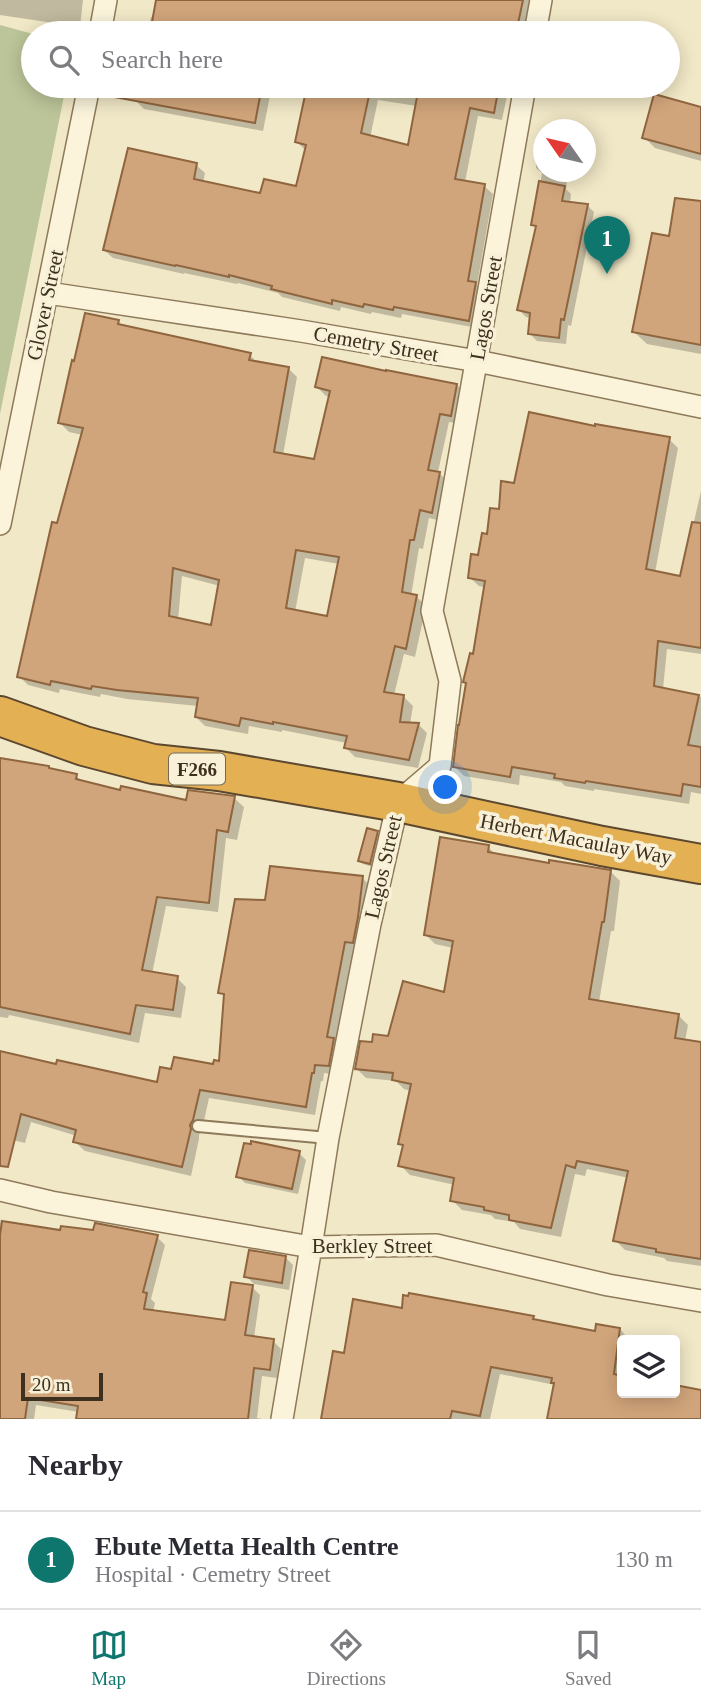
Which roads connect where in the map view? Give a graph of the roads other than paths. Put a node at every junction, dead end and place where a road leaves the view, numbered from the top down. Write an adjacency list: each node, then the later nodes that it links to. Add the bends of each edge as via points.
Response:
1 (107, 0): 3 (street)
2 (541, 0): 4 (street)
3 (103, 21)
4 (537, 21)
5 (87, 98): 7 (street, Glover Street)
6 (523, 98): 8 (street, Lagos Street)
7 (48, 293): 8 (street, Cemetry Street); 10 (street, Glover Street)
8 (477, 361): 9 (street, Cemetry Street); 12 (street, Lagos Street, via 432,611 450,681 440,766)
9 (701, 407)
10 (0, 524)
11 (0, 716): 12 (highway, Herbert Macaulay Way / F266, via 153,764)
12 (398, 802): 13 (highway, Herbert Macaulay Way / F266); 15 (street, Lagos Street)
13 (701, 864)
14 (198, 1126): 15 (lane)
15 (328, 1138): 17 (street, Lagos Street)
16 (0, 1190): 17 (street, Berkley Street)
17 (311, 1247): 18 (street, Berkley Street, via 436,1245 608,1285); 19 (street, Lagos Street)
18 (701, 1301)
19 (282, 1419)

